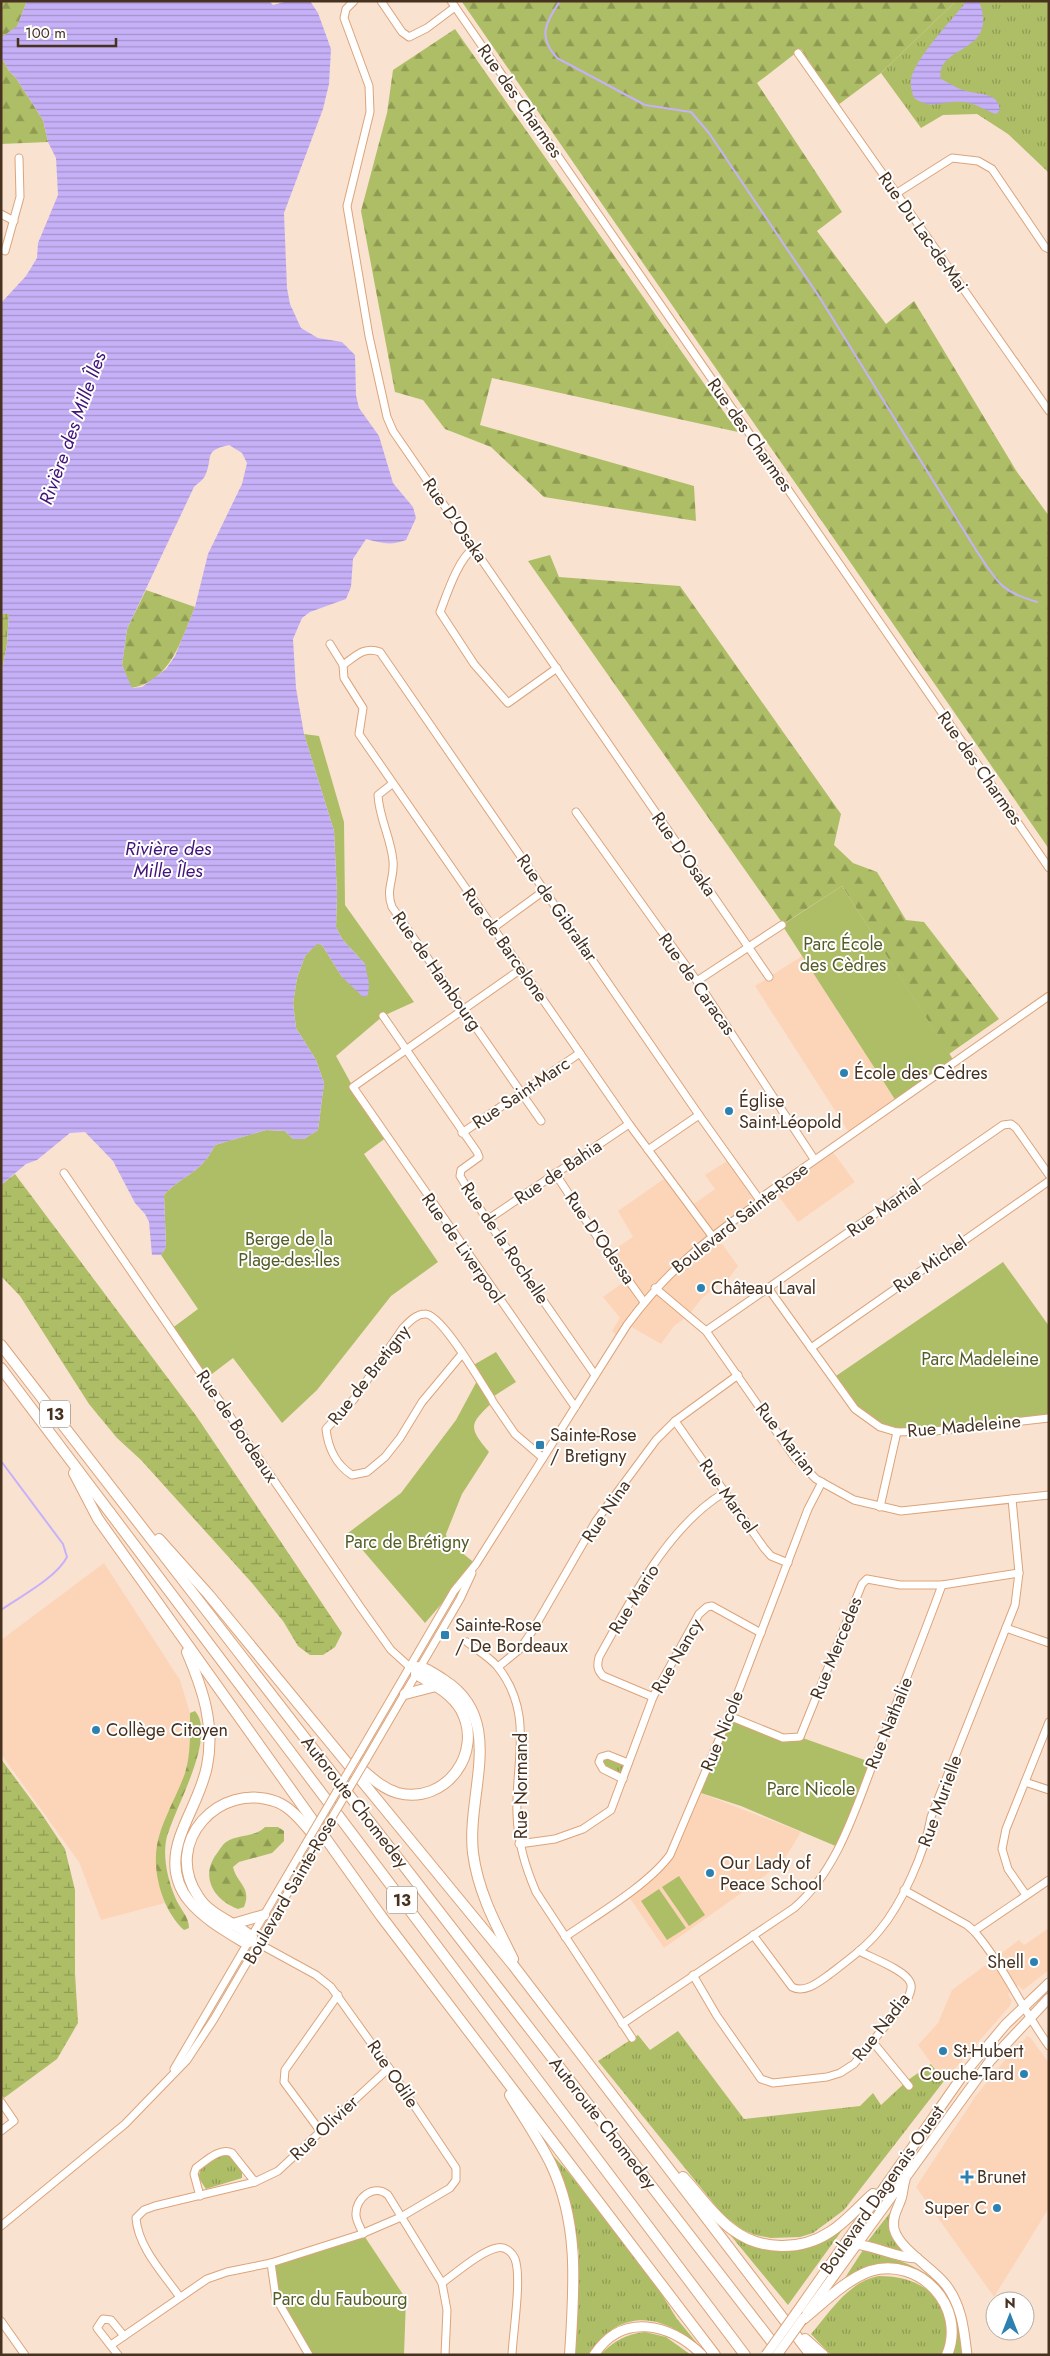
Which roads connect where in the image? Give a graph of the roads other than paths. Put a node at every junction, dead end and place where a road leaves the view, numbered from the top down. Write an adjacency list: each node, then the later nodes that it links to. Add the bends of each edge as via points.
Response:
1 (354, 1): 12 (street, Rue D'Osaka, via 346,9 344,18 369,86 370,112 347,206 379,381 393,431)
2 (382, 1): 3 (street, via 408,37 427,28)
3 (453, 4): 18 (street, Rue des Charmes)
4 (798, 53): 6 (street, Rue Du Lac-de-Mai)
5 (19, 158): 8 (street, via 20,190)
6 (896, 193): 9 (street, via 952,158 978,161 992,169); 11 (street, Rue Du Lac-de-Mai)
7 (1, 214): 8 (street)
8 (14, 221): 10 (street)
9 (1049, 249)
10 (4, 251)
11 (1049, 411)
12 (474, 548): 15 (street, Rue D'Osaka); 15 (street, via 461,565 440,612 474,664 508,703)
13 (330, 644): 14 (street, Rue de Barcelone)
14 (343, 665): 16 (street, Rue de Barcelone, via 344,678 363,708 359,734); 19 (street, Rue de Gibraltar, via 364,650 380,652)
15 (557, 668): 22 (street, Rue D'Osaka)
16 (392, 784): 21 (street, Rue de Barcelone); 27 (street, Rue de Hambourg, via 378,795 378,808 393,860 388,897 401,923)
17 (576, 812): 25 (street, Rue de Caracas)
18 (1049, 868)
19 (545, 890): 21 (street); 32 (street, Rue de Gibraltar)
20 (782, 925): 22 (street)
21 (493, 928): 23 (street, Rue de Barcelone)
22 (748, 947): 24 (street, Rue D'Osaka); 25 (street)
23 (521, 969): 27 (street); 30 (street, Rue de Barcelone)
24 (769, 977)
25 (697, 981): 37 (street, Rue de Caracas)
26 (1049, 996): 37 (street, Boulevard Sainte-Rose)
27 (465, 1010): 29 (street); 31 (street, Rue de Hambourg)
28 (383, 1016): 29 (street, Rue de la Rochelle)
29 (406, 1050): 35 (street, Rue de la Rochelle); 55 (street, Rue de Liverpool, via 353,1087)
30 (580, 1052): 31 (street, Rue Saint-Marc); 34 (street, Rue de Barcelone)
31 (521, 1092): 33 (street, Rue de Hambourg); 35 (street, Rue Saint-Marc)
32 (699, 1115): 36 (street); 42 (street, Rue de Gibraltar)
33 (541, 1122)
34 (629, 1124): 36 (street, Rue de Barcelone); 39 (street, Rue de Bahia)
35 (462, 1133): 43 (street, Rue de la Rochelle, via 479,1158 461,1170 460,1176)
36 (648, 1150): 44 (street, Rue de Barcelone)
37 (814, 1159): 42 (street, Boulevard Sainte-Rose)
38 (64, 1173): 77 (street, Rue de Bordeaux, via 361,1608 392,1650)
39 (556, 1173): 43 (street, Rue de Bahia); 47 (street, Rue D'Odessa)
40 (1049, 1175): 46 (street, Rue Martial, via 1016,1128 1011,1124 1003,1125)
41 (1049, 1181): 50 (street, Rue Michel)
42 (759, 1198): 44 (street, Boulevard Sainte-Rose, via 757,1204)
43 (486, 1220): 53 (street, Rue de la Rochelle)
44 (712, 1236): 45 (street, Boulevard Sainte-Rose)
45 (655, 1288): 47 (street, Boulevard Sainte-Rose); 48 (street, Rue Marian)
46 (768, 1288): 48 (street, Rue Martial); 50 (street, Rue Madeleine)
47 (644, 1302): 53 (street, Boulevard Sainte-Rose)
48 (706, 1331): 54 (street, Rue Marian)
49 (1, 1345): 62 (highway, Autoroute Chomedey / 13)
50 (811, 1348): 58 (street, Rue Madeleine, via 855,1409 880,1427)
51 (462, 1354): 51 (street, Rue de Bretigny, via 435,1318 425,1314 413,1318 354,1400 326,1429 328,1445 343,1470 352,1475 367,1472 384,1456 400,1438 422,1402); 60 (street, Rue de Bretigny, via 515,1434)
52 (1, 1368): 59 (highway, Autoroute Chomedey / 13)
53 (595, 1375): 55 (street, Boulevard Sainte-Rose)
54 (738, 1375): 57 (street, Rue Nina); 61 (street, Rue Marian, via 795,1458)
55 (575, 1407): 60 (street, Boulevard Sainte-Rose)
56 (1049, 1418): 58 (street, Rue Madeleine, via 935,1432)
57 (675, 1421): 63 (street, Rue Marcel); 76 (street, Rue Nina, via 656,1440 596,1521 520,1649)
58 (897, 1432): 66 (street)
59 (59, 1446): 72 (highway, via 98,1519); 146 (highway, Autoroute Chomedey / 13)
60 (542, 1458): 68 (street, Boulevard Sainte-Rose)
61 (822, 1482): 66 (street, Rue Marian, via 854,1500); 67 (street, Rue Nicole, via 808,1508)
62 (108, 1483): 83 (highway, via 210,1595); 149 (highway, Autoroute Chomedey / 13)
63 (725, 1492): 67 (street, Rue Marcel, via 771,1556); 80 (street, Rue Mario, via 699,1510 650,1569 599,1657 597,1665 603,1676)
64 (1049, 1494): 65 (street, Rue Marian)
65 (1012, 1499): 66 (street, Rue Marian, via 918,1510); 69 (street, Rue Murielle)
66 (880, 1507)
67 (788, 1563): 73 (street, Rue Nicole)
68 (476, 1564): 77 (street, Boulevard Sainte-Rose, via 460,1599); 77 (street, Boulevard Sainte-Rose, via 454,1591)
69 (1019, 1573): 70 (street, Rue Mercedes); 71 (street, Rue Murielle, via 1015,1605)
70 (942, 1585): 81 (street, Rue Mercedes, via 900,1585 875,1579 867,1579 862,1584 800,1737 783,1738); 96 (street, Rue Nathalie, via 843,1837 827,1869 806,1898)
71 (1006, 1628): 75 (street); 91 (street, Rue Murielle, via 931,1817 927,1841)
72 (179, 1633): 89 (highway); 98 (highway, via 205,1698 210,1735 203,1782 178,1843 177,1875 186,1896 199,1913 242,1941)
73 (761, 1633): 80 (street, Rue Nancy, via 712,1606 707,1607 699,1614); 81 (street, Rue Nicole)
74 (467, 1642): 76 (street, Rue Normand)
75 (1049, 1643)
76 (498, 1667): 88 (street, Rue Normand, via 519,1710 522,1735 517,1813)
77 (416, 1669): 78 (highway); 79 (street, Boulevard Sainte-Rose); 93 (street, Boulevard Sainte-Rose, bridge, via 360,1752); 101 (highway, via 460,1692 477,1718 481,1744 472,1821 475,1865 488,1908)
78 (436, 1686): 79 (highway); 83 (highway, via 460,1708 468,1734 467,1750 461,1765 442,1785 415,1794 393,1791 371,1778)
79 (405, 1694): 98 (street, Boulevard Sainte-Rose, bridge, via 311,1853)
80 (653, 1697): 84 (street, Rue Nancy)
81 (729, 1716): 97 (street, Rue Nicole, via 670,1855 630,1891)
82 (1049, 1722): 86 (street)
83 (330, 1743): 101 (highway)
84 (628, 1764): 85 (street, Rue Nancy); 85 (street, via 608,1755 598,1762 603,1769)
85 (623, 1779): 88 (street, Rue Nancy, via 611,1810 583,1829 556,1838)
86 (1024, 1782): 87 (street); 92 (street, via 1002,1849 1008,1869)
87 (1049, 1790)
88 (519, 1844): 97 (street, Rue Normand, via 536,1892)
89 (348, 1871): 94 (highway, via 287,1807 254,1798 226,1803 207,1814 198,1824 189,1843 187,1861 192,1885 201,1901); 111 (highway)
90 (1049, 1880): 92 (street)
91 (904, 1890): 95 (street); 99 (street, Rue Murielle, via 880,1930)
92 (1026, 1895): 95 (street)
93 (264, 1915): 94 (highway); 98 (street, Boulevard Sainte-Rose)
94 (233, 1924): 98 (highway)
95 (974, 1931): 105 (street)
96 (753, 1935): 99 (street, Rue Murielle, via 772,1963 796,1989 822,1980); 100 (street, Rue Nathalie)
97 (565, 1937): 107 (street, Rue Normand)
98 (253, 1941): 103 (street, Rue Odile, via 316,1975); 124 (street, Boulevard Sainte-Rose, via 168,2078 124,2124)
99 (859, 1951): 109 (street, Rue Nadia, via 903,1973 910,1982 908,1998)
100 (694, 1975): 107 (street, Rue Nathalie); 109 (street, Rue Nadia, via 717,2016 761,2079 773,2083 840,2073 854,2064)
101 (523, 1978): 115 (highway)
102 (1049, 1983): 105 (main road, Boulevard Dagenais Ouest)
103 (338, 1995): 112 (street, Rue Odile); 117 (street, via 283,2076 286,2085)
104 (1049, 1998): 106 (main road, Boulevard Dagenais Ouest)
105 (1024, 2006): 106 (street); 119 (main road, Boulevard Dagenais Ouest, via 973,2062)
106 (1030, 2017): 110 (street); 118 (main road, Boulevard Dagenais Ouest, via 990,2061)
107 (622, 2024): 108 (street, Rue Normand)
108 (632, 2038)
109 (872, 2041): 113 (street)
110 (1049, 2046)
111 (484, 2052): 142 (highway, via 544,2152 563,2196 574,2256); 145 (highway)
112 (389, 2068): 117 (street, Rue Olivier); 123 (street, Rue Odile, via 456,2168 456,2180 450,2188)
113 (910, 2086)
114 (1, 2102): 116 (street, via 14,2121)
115 (636, 2124): 121 (highway, via 728,2227 760,2243 788,2246 816,2240 837,2227); 134 (highway)
116 (1, 2131)
117 (321, 2132): 120 (street, Rue Olivier, via 278,2171)
118 (906, 2175): 127 (main road, Boulevard Dagenais Ouest); 128 (main road, via 894,2216 894,2228)
119 (891, 2178): 121 (main road); 126 (main road, Boulevard Dagenais Ouest)
120 (255, 2182): 122 (street, Rue Olivier); 122 (street, via 227,2150 196,2168 194,2174)
121 (873, 2194)
122 (200, 2196): 131 (street, Rue Olivier, via 155,2206 136,2218 143,2242)
123 (401, 2217): 125 (street, Rue Odile); 125 (street, via 388,2195 375,2189 357,2206 356,2216); 130 (street)
124 (1, 2226)
125 (364, 2234): 129 (street, Rue Odile)
126 (845, 2244): 127 (main road); 132 (main road, Boulevard Dagenais Ouest)
127 (856, 2244): 128 (main road); 132 (main road, Boulevard Dagenais Ouest)
128 (917, 2258): 153 (main road, via 938,2276 952,2294 961,2316)
129 (271, 2263): 131 (street, Rue Odile, via 207,2279); 139 (street, via 276,2298)
130 (442, 2283): 140 (street, via 447,2310); 141 (street, via 498,2247 511,2253 517,2280)
131 (179, 2296): 135 (street, Rue Odile)
132 (799, 2316): 147 (main road, Boulevard Dagenais Ouest, bridge); 148 (main road, Boulevard Dagenais Ouest, bridge); 152 (highway, via 858,2277 884,2269 903,2270 927,2281 943,2299 952,2324)
133 (1, 2321): 137 (street)
134 (787, 2323): 150 (highway); 151 (highway)
135 (124, 2336): 136 (street, Rue Odile); 136 (street, via 110,2320 103,2319 97,2328)
136 (111, 2345): 138 (street)
137 (25, 2355)
138 (118, 2355)
139 (309, 2355)
140 (445, 2355)
141 (512, 2355)
142 (570, 2355)
143 (594, 2355): 144 (main road, via 606,2340 643,2326 673,2333)
144 (702, 2355)
145 (715, 2355)
146 (745, 2355)
147 (766, 2355)
148 (777, 2355)
149 (782, 2355)
150 (811, 2355)
151 (823, 2355)
152 (948, 2355)
153 (967, 2355)

